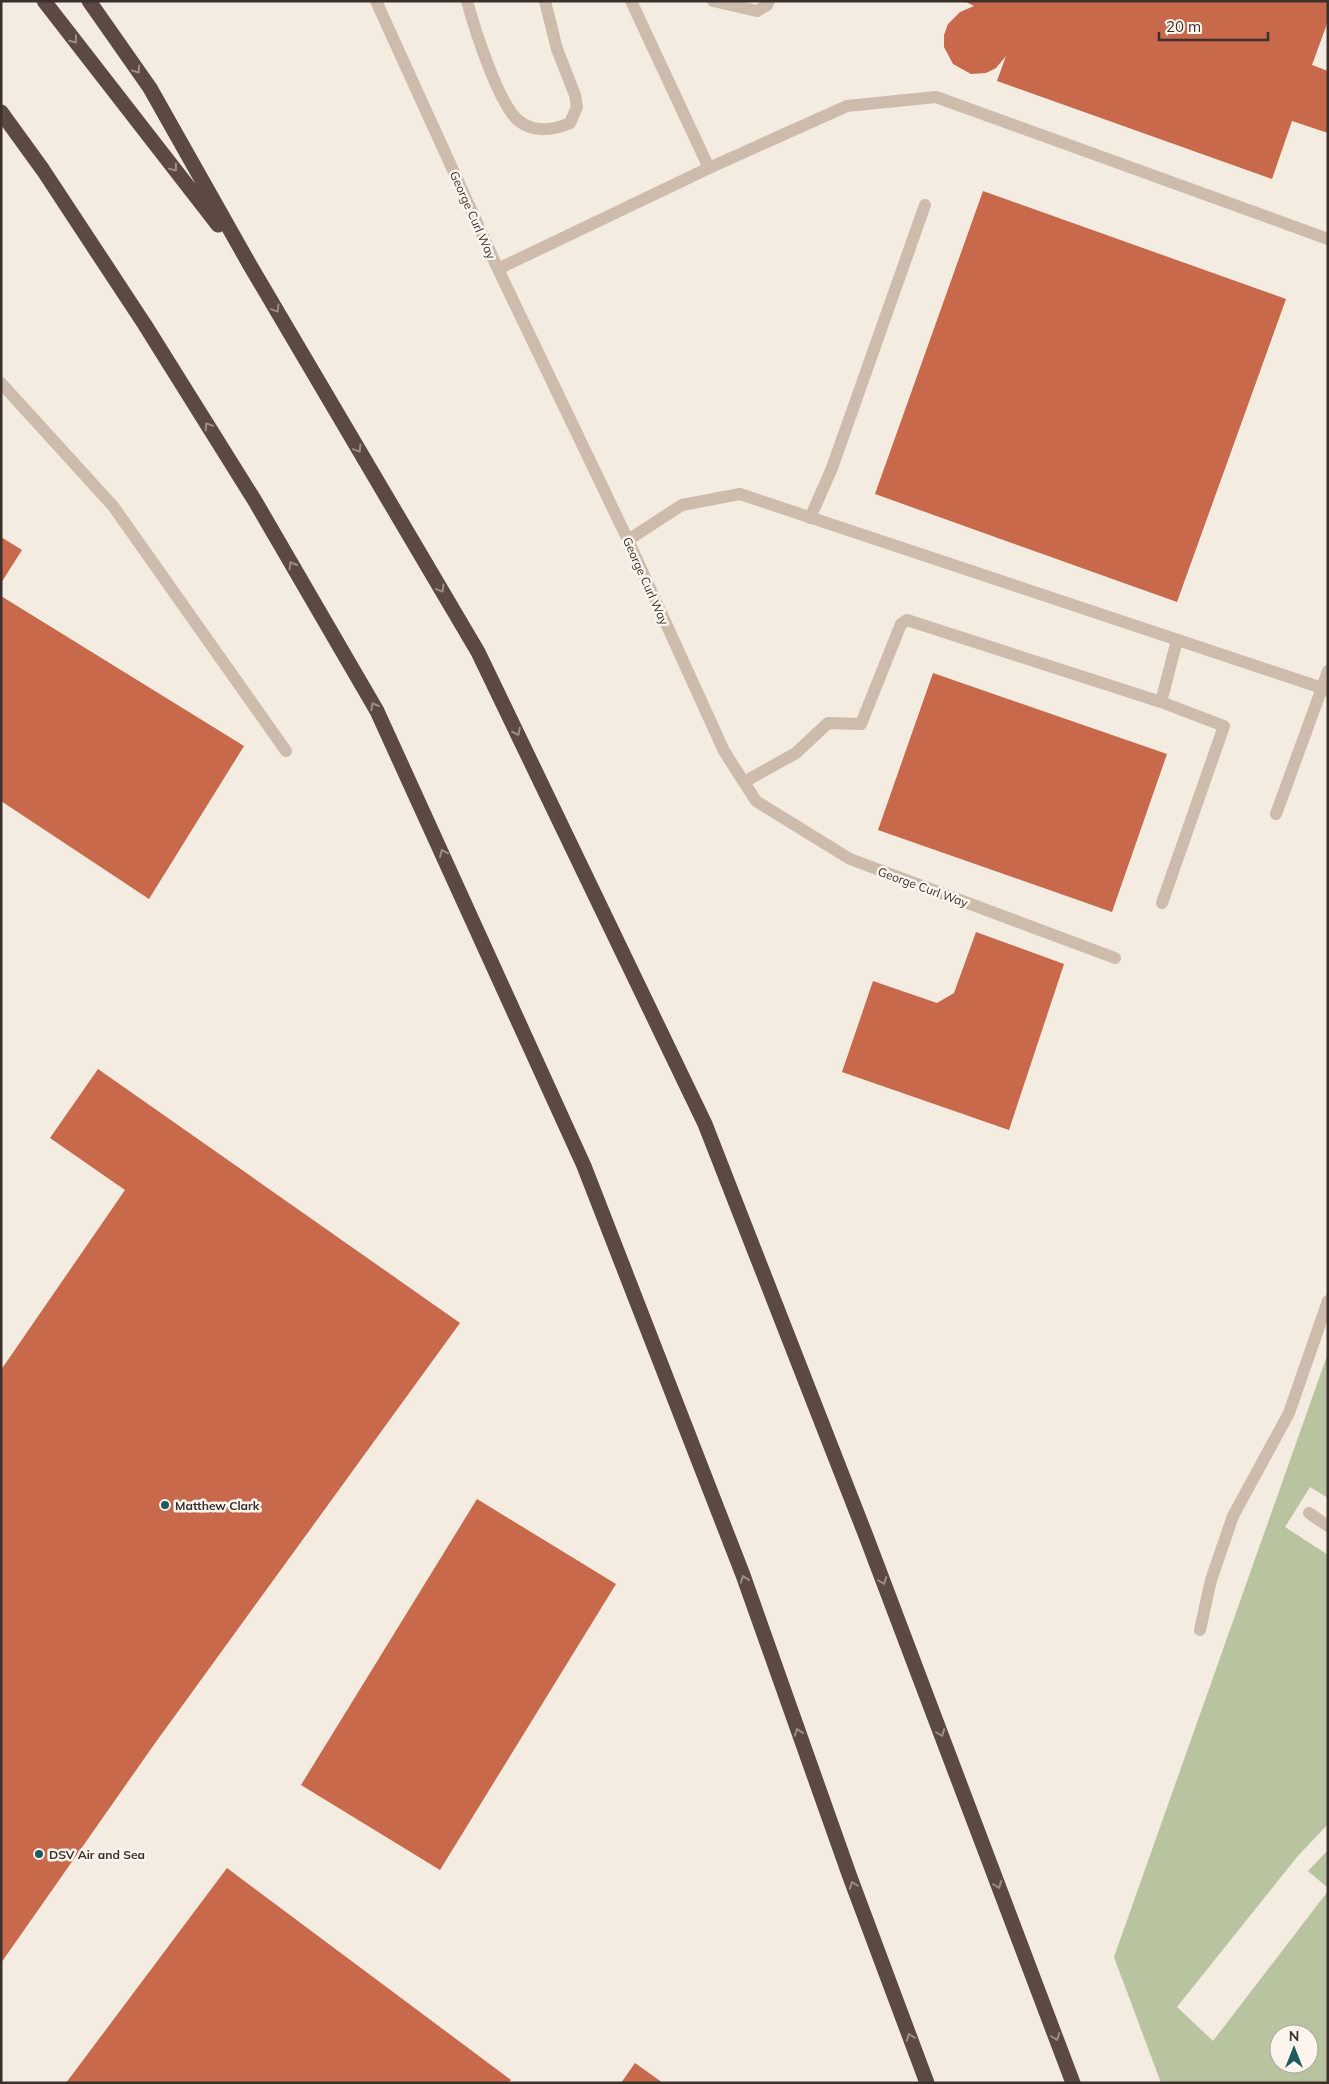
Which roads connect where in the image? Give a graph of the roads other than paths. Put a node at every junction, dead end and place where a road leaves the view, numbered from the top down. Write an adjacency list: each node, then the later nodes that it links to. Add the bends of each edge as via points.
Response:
1 (44, 1): 15 (highway, one-way to 15)
2 (89, 1): 15 (highway, one-way to 15, via 150,88)
3 (376, 1): 16 (street, George Curl Way)
4 (467, 1): 5 (street, via 476,36 508,109 519,122 540,129 556,129 570,123 577,107)
5 (545, 1)
6 (631, 1): 11 (street)
7 (713, 1): 8 (street, via 757,11)
8 (768, 1)
9 (1, 112): 12 (highway)
10 (1, 130): 12 (highway)
11 (709, 168): 14 (street, via 847,106 936,97); 16 (street)
12 (43, 170): 33 (highway, one-way to 12, via 743,1575 588,1175 463,897 377,711 249,493 145,325)
13 (925, 205): 18 (street, via 832,468)
14 (1328, 238)
15 (251, 267): 34 (highway, one-way to 34, via 478,652 705,1124)
16 (498, 269): 19 (street, George Curl Way)
17 (1, 383): 24 (street, via 113,506)
18 (810, 518): 19 (street, via 740,494 682,505); 20 (street)
19 (628, 540): 25 (street, George Curl Way, via 724,751)
20 (1177, 640): 22 (street); 23 (street)
21 (1328, 670): 22 (street)
22 (1325, 690): 26 (street)
23 (1161, 702): 25 (street, via 907,620 901,624 861,724 828,723 796,753); 27 (street, via 1224,726)
24 (286, 751)
25 (744, 782): 28 (street, George Curl Way, via 756,801 850,859)
26 (1276, 814)
27 (1162, 903)
28 (1114, 958)
29 (1328, 1301): 32 (street, via 1289,1413 1233,1516 1211,1580)
30 (1309, 1514): 31 (street)
31 (1328, 1526)
32 (1200, 1630)
33 (927, 2083)
34 (1073, 2083)

